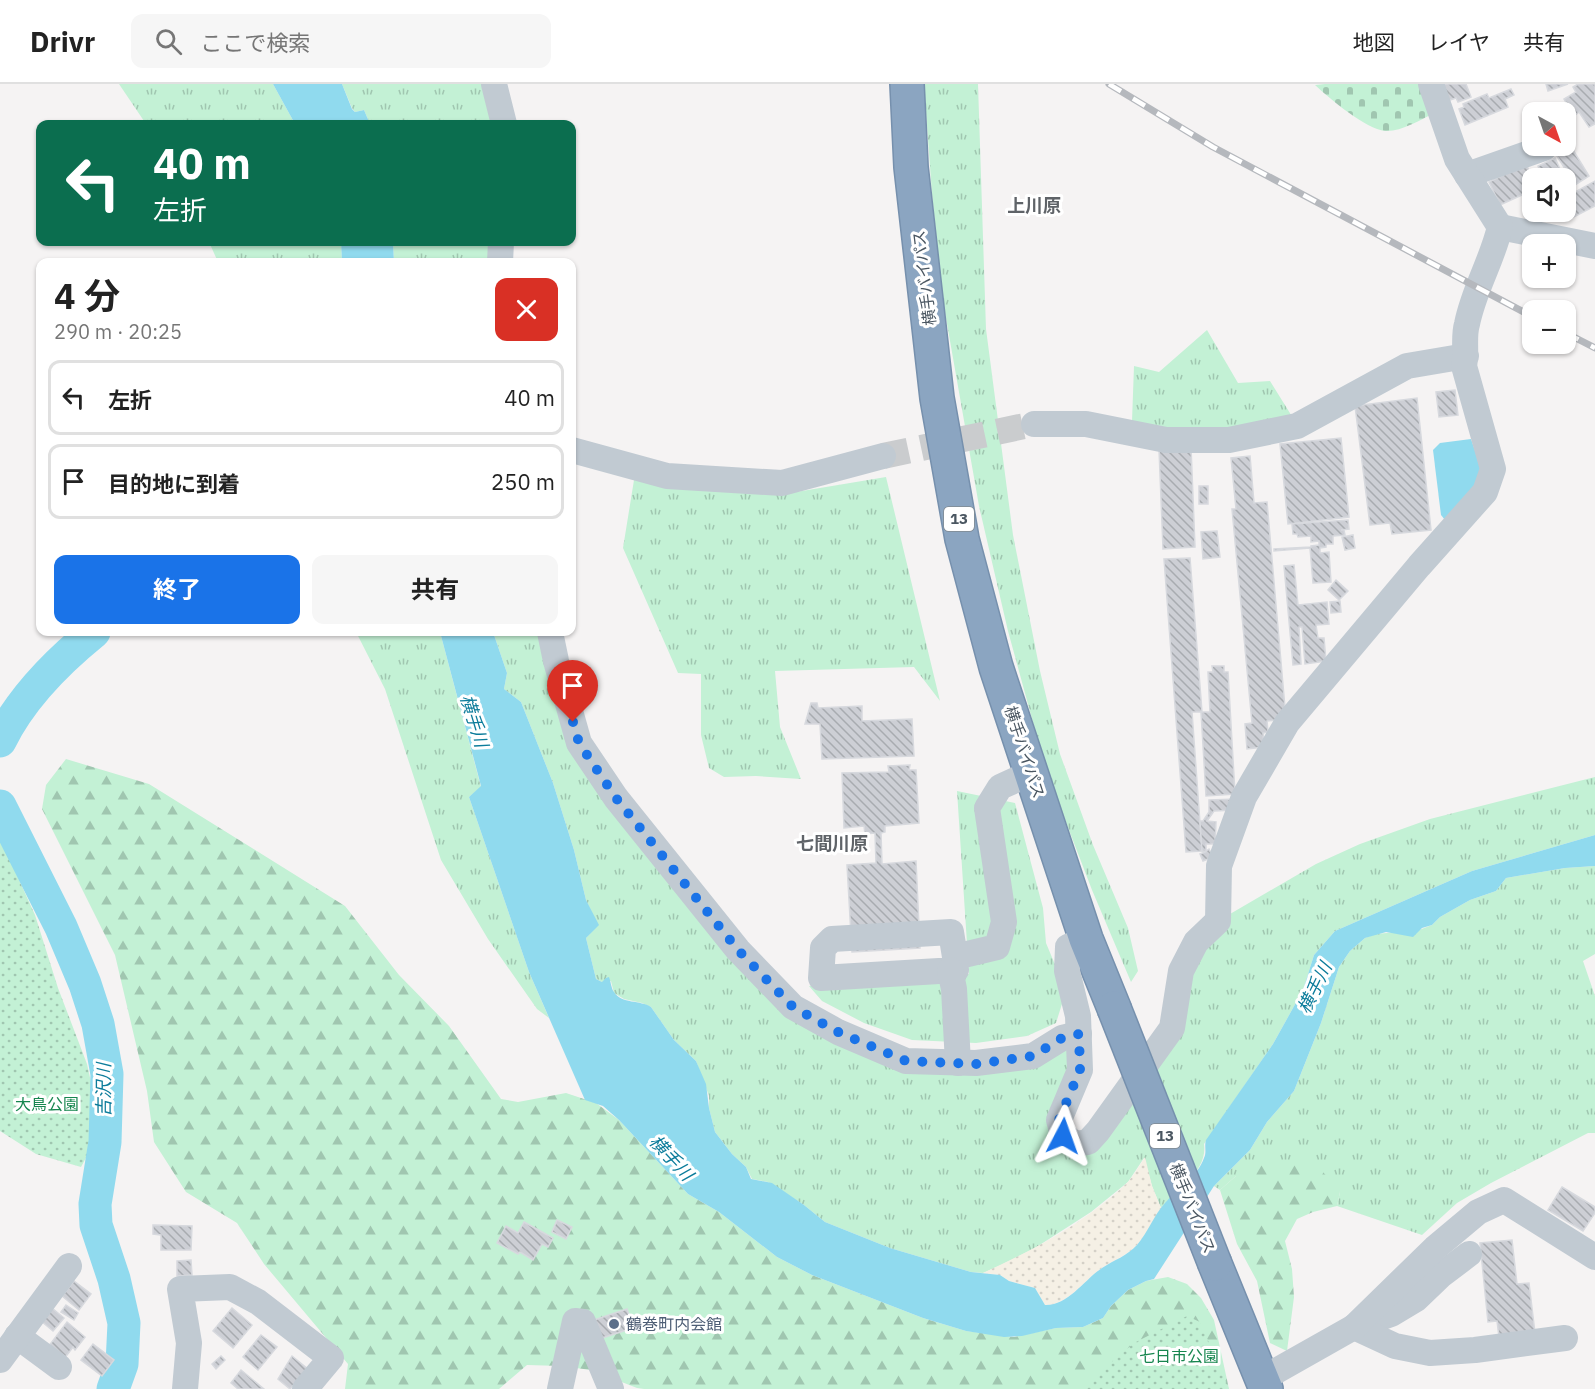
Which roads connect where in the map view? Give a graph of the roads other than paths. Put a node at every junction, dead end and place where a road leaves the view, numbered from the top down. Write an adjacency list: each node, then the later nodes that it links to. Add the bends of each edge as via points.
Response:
1 (494, 84): 4 (street)
2 (907, 84): 14 (highway, 横手バイパス / 13, via 911,167 937,398 962,539 996,667)
3 (1431, 84): 6 (street, via 1456,159)
4 (503, 120)
5 (1522, 156): 6 (street)
6 (1467, 175): 7 (street)
7 (1500, 227): 8 (street); 9 (street, via 1466,327)
8 (1595, 246)
9 (1466, 356): 10 (street, via 1407,366 1297,426 1229,440 1166,440 1086,424); 16 (street, via 1464,366 1493,469 1485,492 1287,723 1244,797 1219,867 1218,921 1196,942 1181,971 1172,1028 1098,1131 1088,1142 1075,1144 1063,1136 1059,1120 1080,1070)
10 (1034, 424)
11 (576, 451): 12 (street, via 667,476 782,483)
12 (883, 456)
13 (551, 636): 17 (street, via 579,743 616,798 738,950 793,1007 838,1032 906,1061)
14 (1031, 772): 15 (highway, 横手バイパス / 13); 17 (street, via 1000,787 987,808 1004,922 997,947 952,963)
15 (1086, 939): 16 (street, via 1068,947 1067,971); 26 (highway, 横手バイパス / 13, bridge)
16 (1079, 1034): 17 (street, via 1062,1038 1033,1056)
17 (958, 1063)
18 (1469, 1254): 21 (street, via 1416,1299 1392,1314)
19 (1595, 1257): 21 (street, via 1504,1200 1478,1212)
20 (69, 1266): 22 (street)
21 (1354, 1327): 23 (street, via 1395,1346 1430,1353); 26 (street)
22 (17, 1336): 24 (street); 25 (street)
23 (1565, 1338)
24 (0, 1360)
25 (59, 1367)
26 (1264, 1384)
27 (185, 1389): 28 (street, via 189,1343 180,1289 230,1287 258,1302 331,1358)
28 (305, 1389)
29 (560, 1389): 30 (street, via 575,1321 583,1322)
30 (611, 1389)

